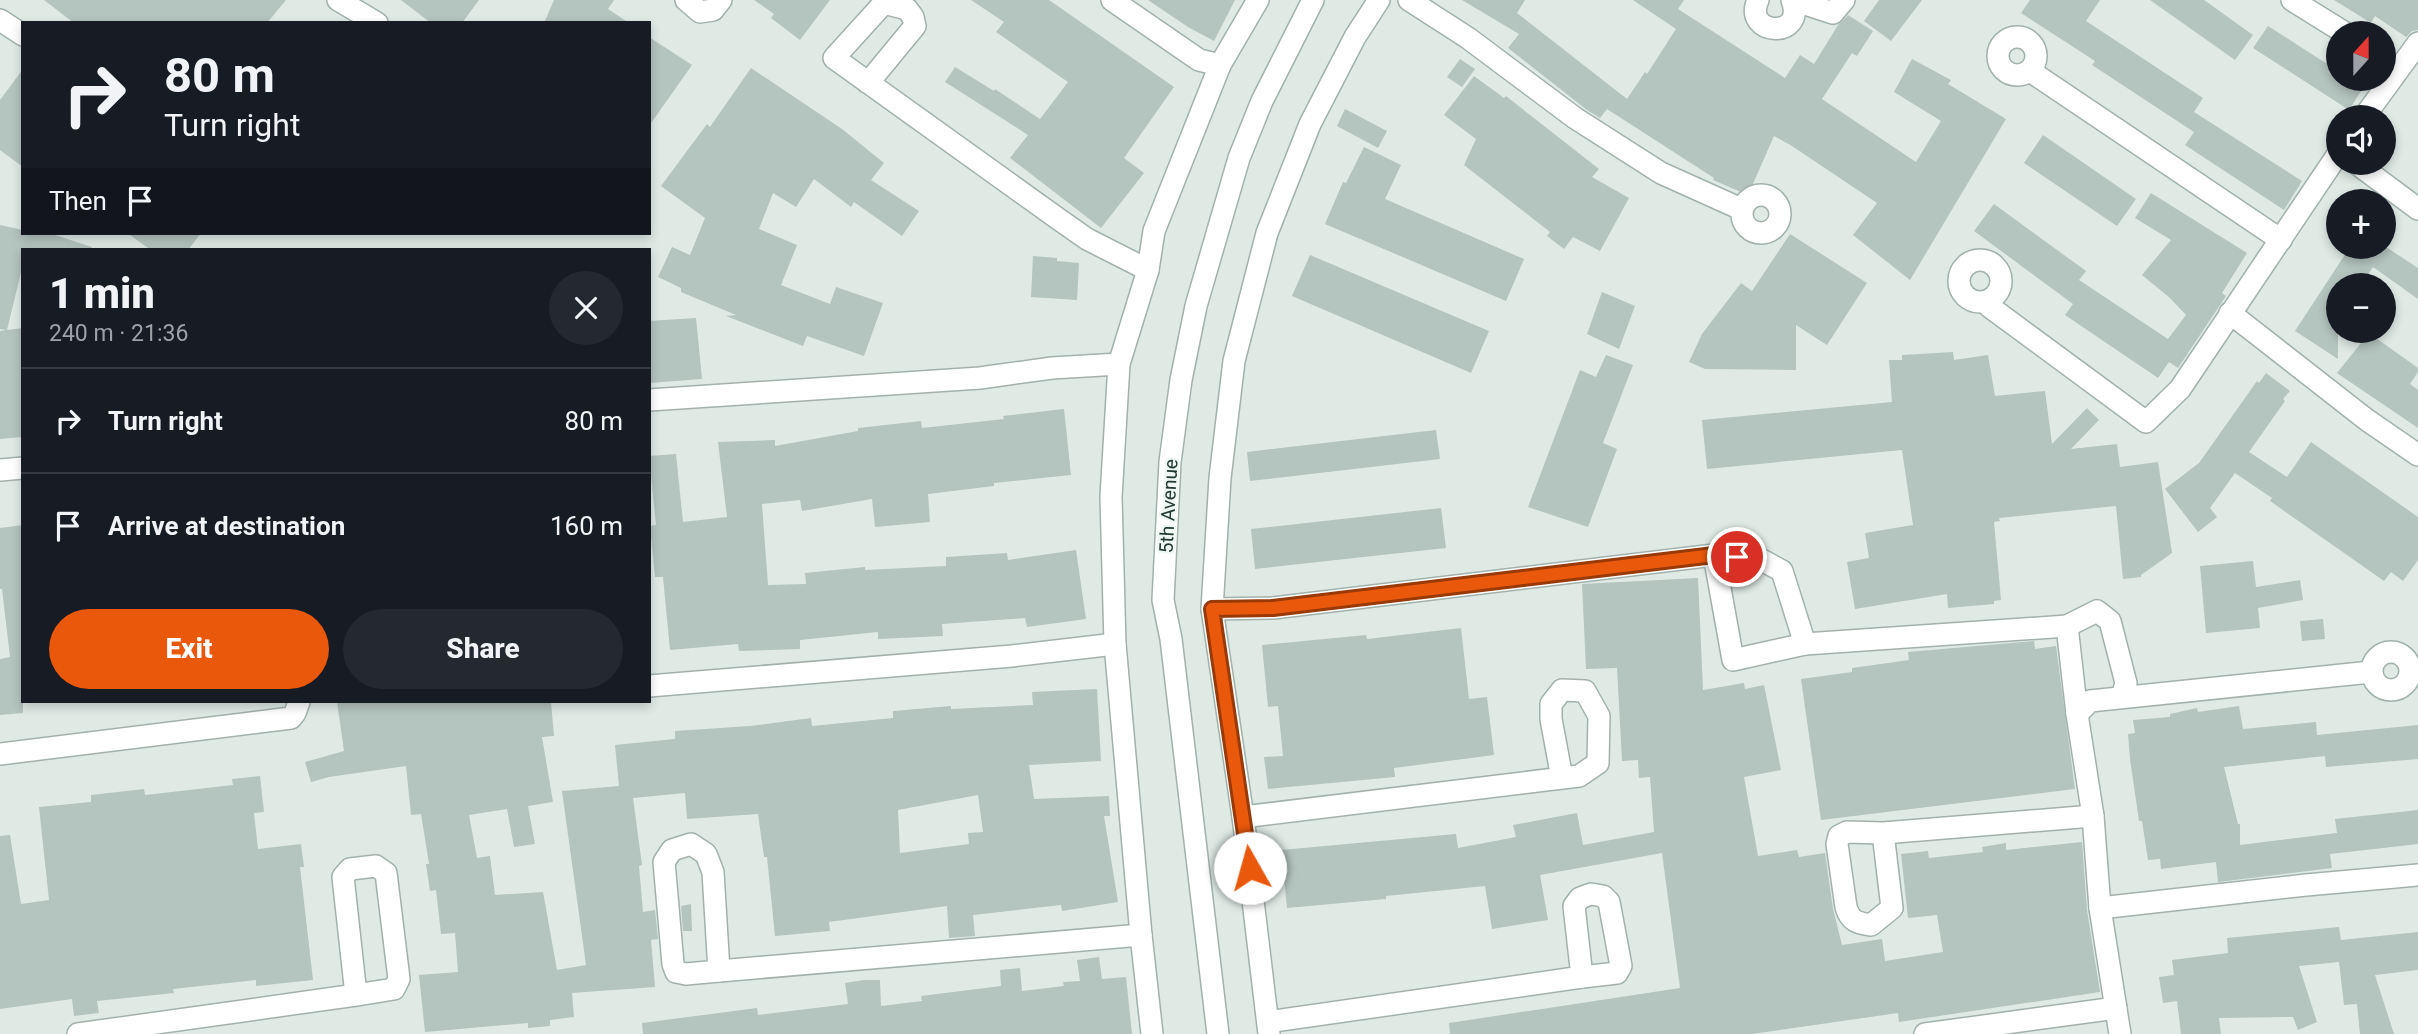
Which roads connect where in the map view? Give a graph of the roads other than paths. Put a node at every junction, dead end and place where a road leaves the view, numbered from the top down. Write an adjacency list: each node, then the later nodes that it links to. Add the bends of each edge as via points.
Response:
1 (338, 0): 14 (street)
2 (686, 0): 3 (street, via 700,12 713,10)
3 (721, 0)
4 (1112, 0): 19 (street, via 1199,60)
5 (1258, 0): 19 (street)
6 (1312, 0): 61 (street, 5th Avenue, via 1239,158 1196,306 1170,462 1163,600)
7 (1379, 0): 36 (street, via 1310,124 1267,233 1234,361 1220,478)
8 (1409, 0): 24 (street, via 1661,173)
9 (1758, 0): 10 (street, via 1758,20 1768,29 1779,30 1794,17)
10 (1793, 0): 11 (street, via 1833,13)
11 (1844, 0)
12 (2292, 0): 15 (street)
13 (0, 20): 16 (street)
14 (374, 21)
15 (2326, 21)
16 (21, 34)
17 (2418, 43): 18 (street)
18 (2396, 59)
19 (1220, 65): 27 (street, via 1154,231)
20 (2030, 71): 26 (street)
21 (868, 83): 27 (street, via 1087,239)
22 (2326, 172): 26 (street)
23 (2372, 175): 25 (street)
24 (1741, 209)
25 (2418, 209)
26 (2281, 240): 29 (street)
27 (1148, 270): 30 (street)
28 (1988, 302): 29 (street, via 2146,422 2180,389)
29 (2230, 313): 32 (street)
30 (1119, 364): 31 (street); 38 (street, via 1111,497)
31 (651, 400)
32 (2418, 454)
33 (21, 468): 34 (street)
34 (0, 470)
35 (1714, 555): 36 (street, via 1273,608); 39 (street, via 1760,559 1782,570); 39 (street, via 1733,660)
36 (1212, 609): 49 (street)
37 (2067, 626): 39 (street); 42 (street, via 2097,611 2110,621 2126,683); 45 (street)
38 (1115, 644): 41 (street); 53 (street)
39 (1805, 644)
40 (2371, 672): 42 (street)
41 (651, 687)
42 (2122, 697): 45 (street, via 2090,701)
43 (299, 703): 44 (street, via 290,718)
44 (254, 712): 46 (street)
45 (2077, 714): 48 (street)
46 (0, 754)
47 (1562, 778): 49 (street)
48 (2093, 816): 50 (street); 52 (street)
49 (1243, 817): 58 (street)
50 (1883, 834)
51 (2418, 875): 52 (street)
52 (2101, 908): 57 (street)
53 (1141, 934): 54 (street); 60 (street)
54 (719, 971): 54 (street, via 676,972 664,862 672,849 691,844 705,854 713,872)
55 (1582, 977): 58 (street)
56 (356, 995): 56 (street, via 394,989 399,979 386,873 376,866 350,869 343,877); 59 (street)
57 (2116, 1008): 62 (street); 63 (street)
58 (1269, 1028)
59 (78, 1034)
60 (1152, 1034)
61 (1217, 1034)
62 (1925, 1034)
63 (2120, 1034)

